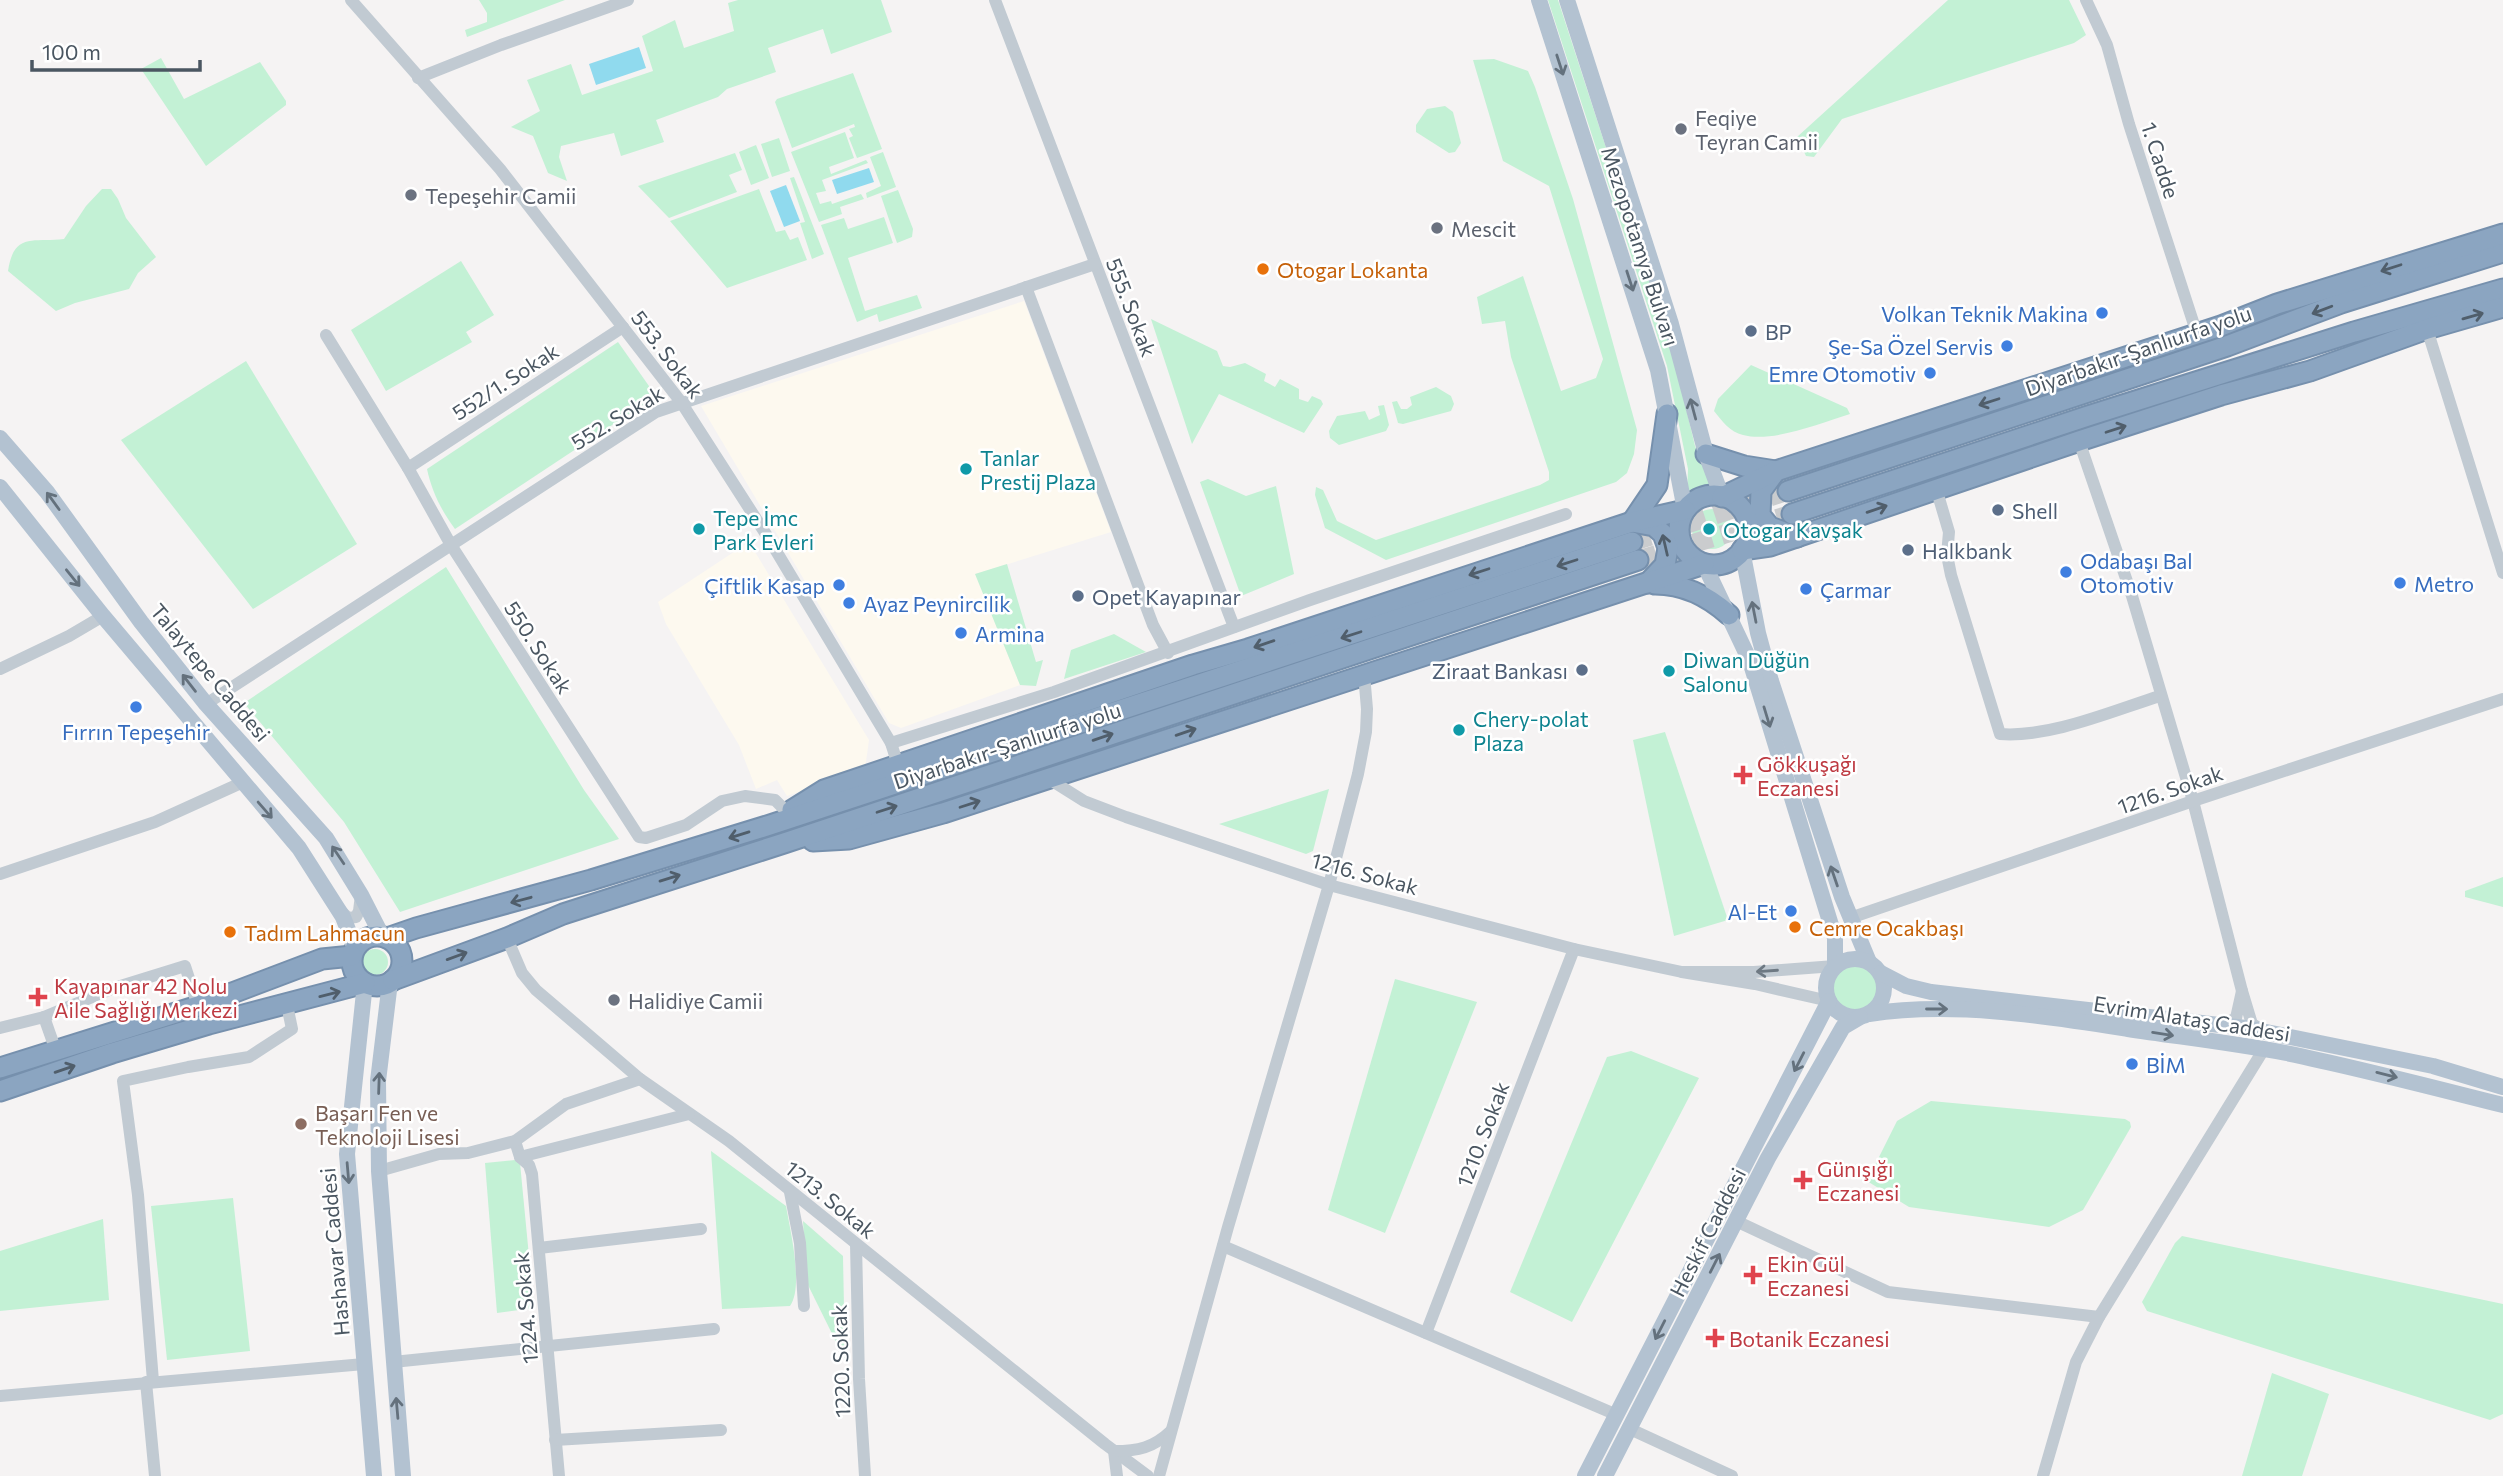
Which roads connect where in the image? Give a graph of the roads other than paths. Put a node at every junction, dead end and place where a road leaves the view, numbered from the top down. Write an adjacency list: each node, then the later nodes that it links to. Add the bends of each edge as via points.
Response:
1 (628, 0): 7 (street)
2 (995, 0): 10 (street, 555. Sokak)
3 (1539, 0): 22 (main road, Mezopotamya Bulvarı, one-way to 22, via 1658,370)
4 (1567, 0): 25 (main road, Mezopotamya Bulvarı, one-way to 4, via 1671,324)
5 (2086, 0): 17 (street, 1. Cadde, via 2106,45)
6 (352, 1): 7 (street, 553. Sokak)
7 (418, 78): 15 (street, 553. Sokak, via 500,169)
8 (2503, 234): 12 (highway); 17 (highway, one-way to 17, via 2277,304)
9 (2503, 252): 12 (highway, Diyarbakır-Şanlıurfa yolu)
10 (1095, 264): 11 (street, 552. Sokak); 44 (street, 555. Sokak)
11 (1026, 287): 21 (street, 552. Sokak); 45 (street, via 1153,625)
12 (2391, 287): 30 (highway, Diyarbakır-Şanlıurfa yolu, one-way to 30)
13 (2503, 289): 20 (highway)
14 (2503, 307): 16 (highway, one-way to 14)
15 (623, 327): 21 (street, 553. Sokak); 26 (street, 552/1. Sokak)
16 (2427, 329): 19 (highway); 40 (street)
17 (2197, 334): 27 (highway, one-way to 27)
18 (326, 335): 26 (street, 550. Sokak)
19 (2372, 347): 20 (highway); 24 (highway, one-way to 19, via 2310,371)
20 (2200, 381): 34 (highway)
21 (681, 401): 37 (street, 552. Sokak, via 656,412); 51 (street, 553. Sokak)
22 (1667, 414): 32 (main road, Mezopotamya Bulvarı); 36 (highway, via 1657,485)
23 (0, 438): 50 (main road, Talaytepe Caddesi, one-way to 23, via 47,492)
24 (2079, 441): 29 (highway); 48 (street, via 2132,596)
25 (1706, 454): 27 (highway); 31 (main road, Mezopotamya Bulvarı)
26 (408, 468): 37 (street, 550. Sokak)
27 (1776, 471): 31 (highway); 35 (highway, via 1761,491 1760,515 1770,527)
28 (0, 487): 43 (main road, one-way to 43)
29 (1936, 488): 35 (highway, one-way to 29); 48 (street, via 1950,532 1947,555 1951,575 2000,734 2020,736)
30 (1788, 491)
31 (1722, 497): 32 (highway, via 1702,498); 38 (highway, via 1732,501 1746,518 1747,540)
32 (1685, 510): 36 (highway); 39 (highway, via 1680,520 1681,542 1686,552)
33 (1566, 514): 44 (street)
34 (1792, 514)
35 (1797, 537): 38 (highway)
36 (1634, 541): 41 (highway, one-way to 36, via 1665,565 1668,548 1654,526); 52 (highway, one-way to 52, via 1193,665); 57 (highway, Diyarbakır-Şanlıurfa yolu, one-way to 57); 58 (highway, Diyarbakır-Şanlıurfa yolu, one-way to 36)
37 (451, 545): 50 (street, 552. Sokak); 56 (street, 550. Sokak, via 639,837 686,825 722,801 745,796 775,800)
38 (1742, 550): 39 (highway, via 1726,563); 63 (main road, one-way to 38, via 1771,681)
39 (1704, 564): 41 (highway); 42 (main road)
40 (2503, 573)
41 (1647, 584): 42 (highway, via 1672,584 1694,591); 47 (highway)
42 (1730, 614): 68 (main road, one-way to 68, via 1750,661 1835,937)
43 (103, 616): 46 (street); 54 (main road)
44 (1234, 627): 45 (street)
45 (1168, 653): 51 (street)
46 (0, 669)
47 (1364, 674): 53 (highway, one-way to 47); 60 (street, via 1366,732)
48 (2160, 696): 55 (street)
49 (2503, 699): 55 (street, 1216. Sokak)
50 (206, 704): 61 (main road, Talaytepe Caddesi, one-way to 50, via 326,838)
51 (891, 743): 52 (street, 553. Sokak)
52 (898, 765): 56 (highway, via 824,790)
53 (1049, 779): 58 (highway, one-way to 53, via 849,839); 60 (street, 1216. Sokak, via 1084,801 1126,817)
54 (242, 783): 59 (street, via 155,822); 62 (main road, one-way to 62, via 299,848)
55 (2193, 802): 63 (street, 1216. Sokak); 73 (street)
56 (788, 813): 57 (highway)
57 (770, 825): 64 (highway, Diyarbakır-Şanlıurfa yolu, one-way to 64)
58 (784, 843): 65 (highway, Diyarbakır-Şanlıurfa yolu, one-way to 58, via 563,914)
59 (0, 874)
60 (1329, 885): 66 (street, 1216. Sokak); 97 (street)
61 (361, 895): 62 (street, via 356,917 348,918); 64 (main road, Talaytepe Caddesi)
62 (338, 909): 67 (main road)
63 (1850, 918): 69 (main road)
64 (385, 937): 67 (highway, via 366,938); 71 (highway, via 401,958 398,974)
65 (508, 937): 71 (highway, Diyarbakır-Şanlıurfa yolu, one-way to 65); 85 (street, 1213. Sokak, via 522,974 536,990)
66 (1574, 949): 70 (street, 1216. Sokak); 102 (street, 1210. Sokak)
67 (354, 952): 72 (highway, via 354,971); 76 (highway, via 322,959)
68 (1835, 966): 69 (main road, via 1852,958); 70 (street, one-way to 70); 74 (main road, via 1826,982)
69 (1875, 967): 77 (main road, via 1885,991); 79 (main road, Evrim Alataş Caddesi, via 1906,986 1931,992)
70 (1682, 972): 74 (street)
71 (391, 981): 72 (highway, via 378,986); 92 (main road, one-way to 71, via 378,1081)
72 (365, 983): 75 (highway, one-way to 72); 105 (main road, Hashavar Caddesi, one-way to 105, via 347,1154)
73 (2242, 991): 79 (street, via 2235,1018); 81 (street, via 2252,1024)
74 (1829, 1001): 77 (main road, via 1842,1014); 108 (main road, one-way to 108)
75 (286, 1005): 87 (highway, one-way to 75, via 112,1053); 106 (street, via 292,1028 249,1057 123,1081 138,1195)
76 (198, 1006): 78 (street, via 185,966); 83 (highway)
77 (1865, 1016): 82 (main road, Evrim Alataş Caddesi, one-way to 82, via 1895,1010 1953,1009 2072,1020); 94 (main road, Heskif Caddesi, via 1843,1027)
78 (44, 1017): 80 (street); 83 (street)
79 (2221, 1025): 81 (main road, Evrim Alataş Caddesi)
80 (0, 1028)
81 (2270, 1033): 86 (main road, Evrim Alataş Caddesi, via 2433,1066)
82 (2264, 1049): 88 (main road, Evrim Alataş Caddesi, one-way to 88); 100 (street)
83 (55, 1051): 84 (highway)
84 (0, 1068)
85 (640, 1079): 89 (street, 1213. Sokak); 90 (street, via 566,1104)
86 (2503, 1087)
87 (0, 1091)
88 (2503, 1105)
89 (689, 1114): 91 (street); 93 (street, 1213. Sokak)
90 (515, 1141): 91 (street, 1224. Sokak); 92 (street, via 468,1153 439,1154)
91 (520, 1157): 98 (street, 1224. Sokak, via 531,1174)
92 (379, 1171): 104 (main road)
93 (790, 1192): 96 (street, 1213. Sokak); 99 (street, via 800,1243)
94 (1736, 1221): 100 (street, via 1888,1292); 110 (main road, Heskif Caddesi, one-way to 94)
95 (701, 1229): 98 (street)
96 (856, 1244): 113 (street, 1213. Sokak); 118 (street, 1220. Sokak)
97 (1223, 1246): 102 (street); 109 (street)
98 (539, 1248): 103 (street, 1224. Sokak)
99 (804, 1306)
100 (2099, 1317): 125 (street, via 2076,1362)
101 (714, 1329): 103 (street)
102 (1426, 1333): 108 (street)
103 (547, 1347): 104 (street); 112 (street, 1224. Sokak)
104 (393, 1362): 116 (main road, one-way to 104)
105 (364, 1364): 106 (street); 115 (main road, Hashavar Caddesi)
106 (149, 1382): 107 (street); 114 (street)
107 (0, 1396)
108 (1617, 1415): 122 (main road)
109 (1173, 1429): 113 (street, via 1148,1448); 121 (street)
110 (1630, 1429): 123 (main road, Heskif Caddesi); 124 (street)
111 (722, 1430): 112 (street)
112 (555, 1440): 117 (street, 1224. Sokak)
113 (1114, 1451): 119 (street); 120 (street, 1213. Sokak)
114 (155, 1476)
115 (374, 1476)
116 (403, 1476)
117 (559, 1476)
118 (865, 1476)
119 (1117, 1476)
120 (1148, 1476)
121 (1159, 1476)
122 (1585, 1476)
123 (1605, 1476)
124 (1732, 1476)
125 (2043, 1476)

